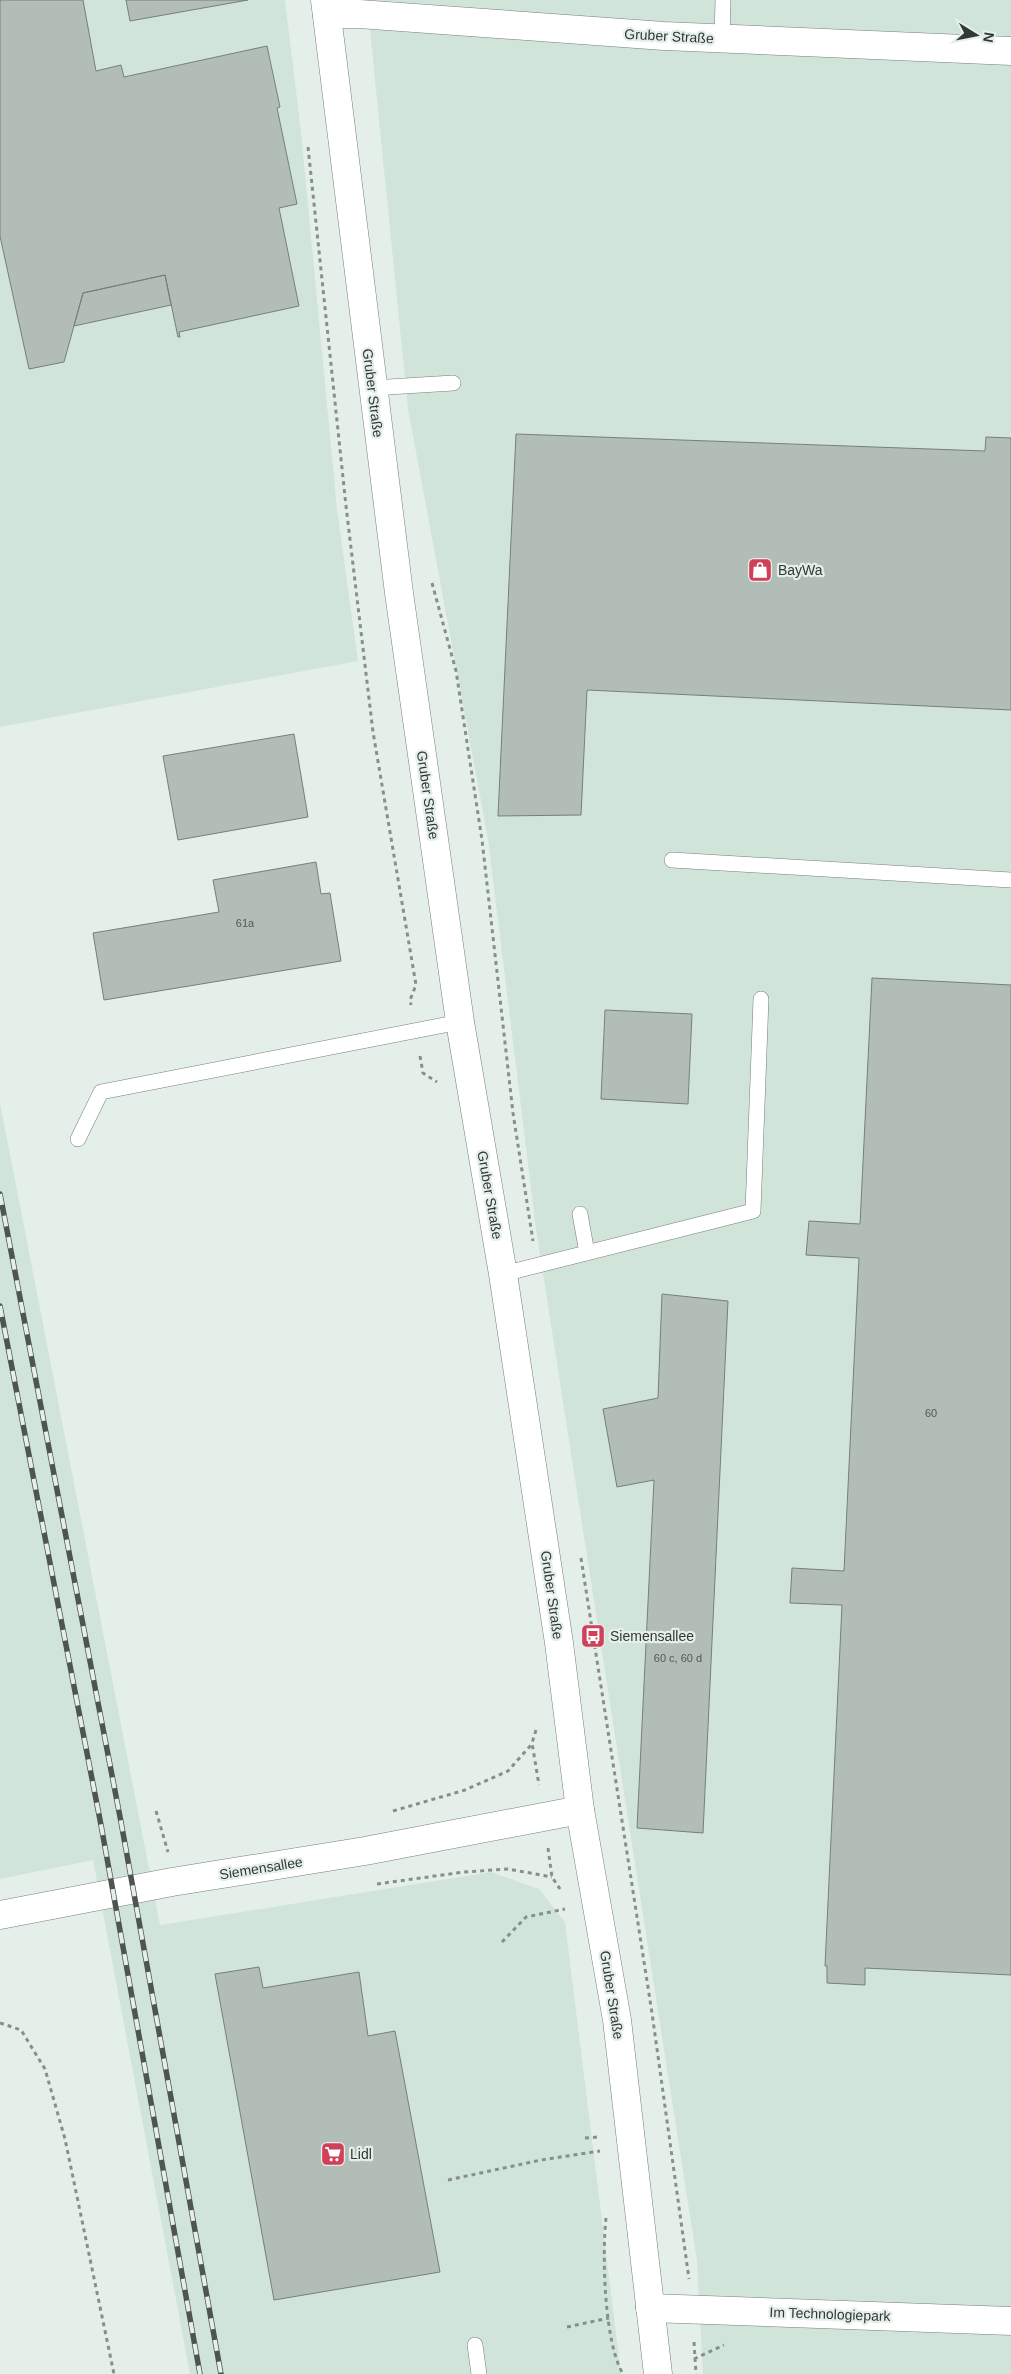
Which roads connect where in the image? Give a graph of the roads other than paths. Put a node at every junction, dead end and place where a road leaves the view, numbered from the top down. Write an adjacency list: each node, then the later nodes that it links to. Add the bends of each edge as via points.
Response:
1 (723, 0): 3 (lane)
2 (326, 7): 3 (street, Gruber Straße, via 359,14); 6 (street, Gruber Straße)
3 (722, 39): 4 (street, Gruber Straße)
4 (1011, 51)
5 (453, 383): 6 (lane)
6 (372, 388): 10 (street, Gruber Straße)
7 (672, 860): 8 (lane)
8 (1011, 880)
9 (761, 999): 13 (lane, via 753,1211)
10 (460, 1022): 11 (lane, via 101,1092); 14 (street, Gruber Straße)
11 (78, 1139)
12 (580, 1214): 13 (lane)
13 (587, 1253): 14 (lane)
14 (503, 1274): 15 (street, Gruber Straße, via 558,1633)
15 (580, 1810): 16 (street, Siemensallee); 17 (street, Gruber Straße, via 617,2020)
16 (0, 1915)
17 (650, 2308): 18 (street, Im Technologiepark); 21 (street, Gruber Straße)
18 (1011, 2321)
19 (475, 2345): 20 (lane)
20 (479, 2374)
21 (658, 2374)

